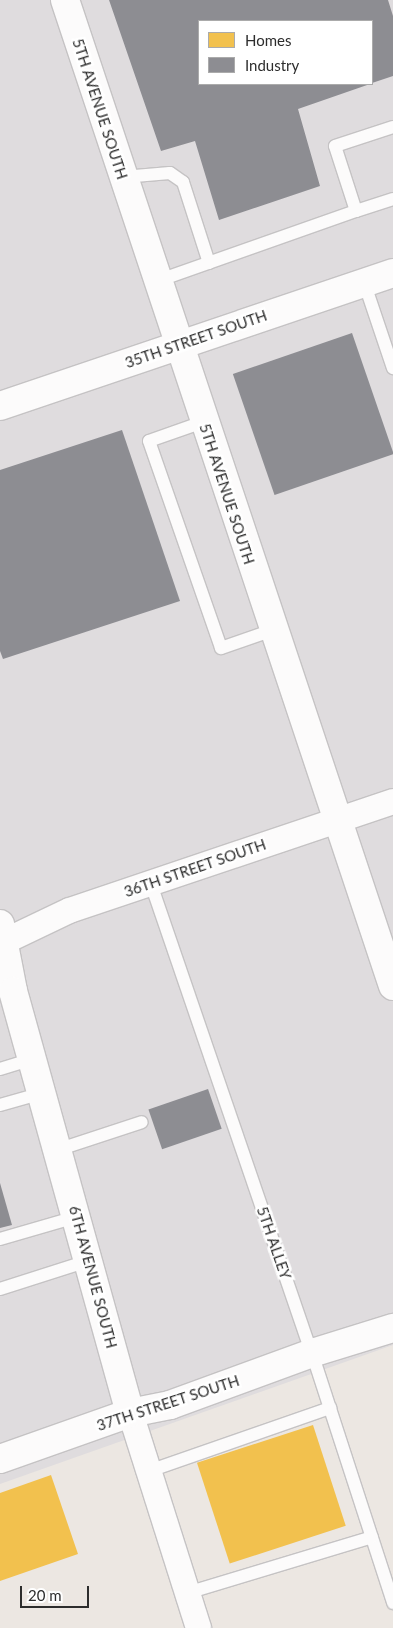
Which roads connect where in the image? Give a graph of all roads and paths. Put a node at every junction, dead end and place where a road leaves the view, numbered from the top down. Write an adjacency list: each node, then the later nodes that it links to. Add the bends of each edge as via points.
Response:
1 (65, 0): 3 (street, 5TH AVENUE SOUTH)
2 (393, 127): 5 (lane, via 335,146)
3 (122, 177): 6 (lane, via 170,174 183,182); 8 (street, 5TH AVENUE SOUTH)
4 (393, 199): 5 (lane)
5 (356, 211): 6 (lane)
6 (209, 263): 8 (lane)
7 (393, 272): 9 (street, 35TH STREET SOUTH)
8 (157, 281): 10 (street, 5TH AVENUE SOUTH)
9 (364, 282): 10 (street, 35TH STREET SOUTH); 11 (lane)
10 (177, 345): 12 (street, 35TH STREET SOUTH); 13 (street, 5TH AVENUE SOUTH)
11 (393, 368)
12 (0, 406)
13 (203, 422): 14 (street, 5TH AVENUE SOUTH); 14 (lane, via 149,441 221,648)
14 (273, 630): 16 (street, 5TH AVENUE SOUTH)
15 (393, 801): 16 (street, 36TH STREET SOUTH)
16 (336, 819): 17 (street, 36TH STREET SOUTH); 19 (street, 5TH AVENUE SOUTH)
17 (151, 884): 18 (street, 36TH STREET SOUTH); 31 (lane, 5TH ALLEY)
18 (2, 936): 20 (street, 6TH AVENUE SOUTH)
19 (393, 986)
20 (32, 1059): 21 (lane); 22 (street, 6TH AVENUE SOUTH)
21 (0, 1070)
22 (42, 1093): 23 (lane); 25 (street, 6TH AVENUE SOUTH)
23 (0, 1105)
24 (142, 1122): 25 (lane)
25 (58, 1150): 26 (street, 6TH AVENUE SOUTH)
26 (76, 1217): 27 (lane); 28 (street, 6TH AVENUE SOUTH)
27 (0, 1239)
28 (88, 1261): 29 (lane); 33 (street, 6TH AVENUE SOUTH)
29 (0, 1289)
30 (393, 1328): 31 (street, 37TH STREET SOUTH)
31 (312, 1353): 32 (lane, 5TH ALLEY); 33 (street, 37TH STREET SOUTH, via 170,1405)
32 (330, 1408): 35 (lane); 36 (lane, 5TH ALLEY)
33 (130, 1413): 34 (street, 37TH STREET SOUTH); 35 (street, 6TH AVENUE SOUTH)
34 (0, 1459)
35 (149, 1471): 37 (street, 6TH AVENUE SOUTH)
36 (372, 1537): 37 (lane); 38 (lane, 5TH ALLEY)
37 (187, 1593): 39 (street, 6TH AVENUE SOUTH)
38 (393, 1603)
39 (198, 1628)

